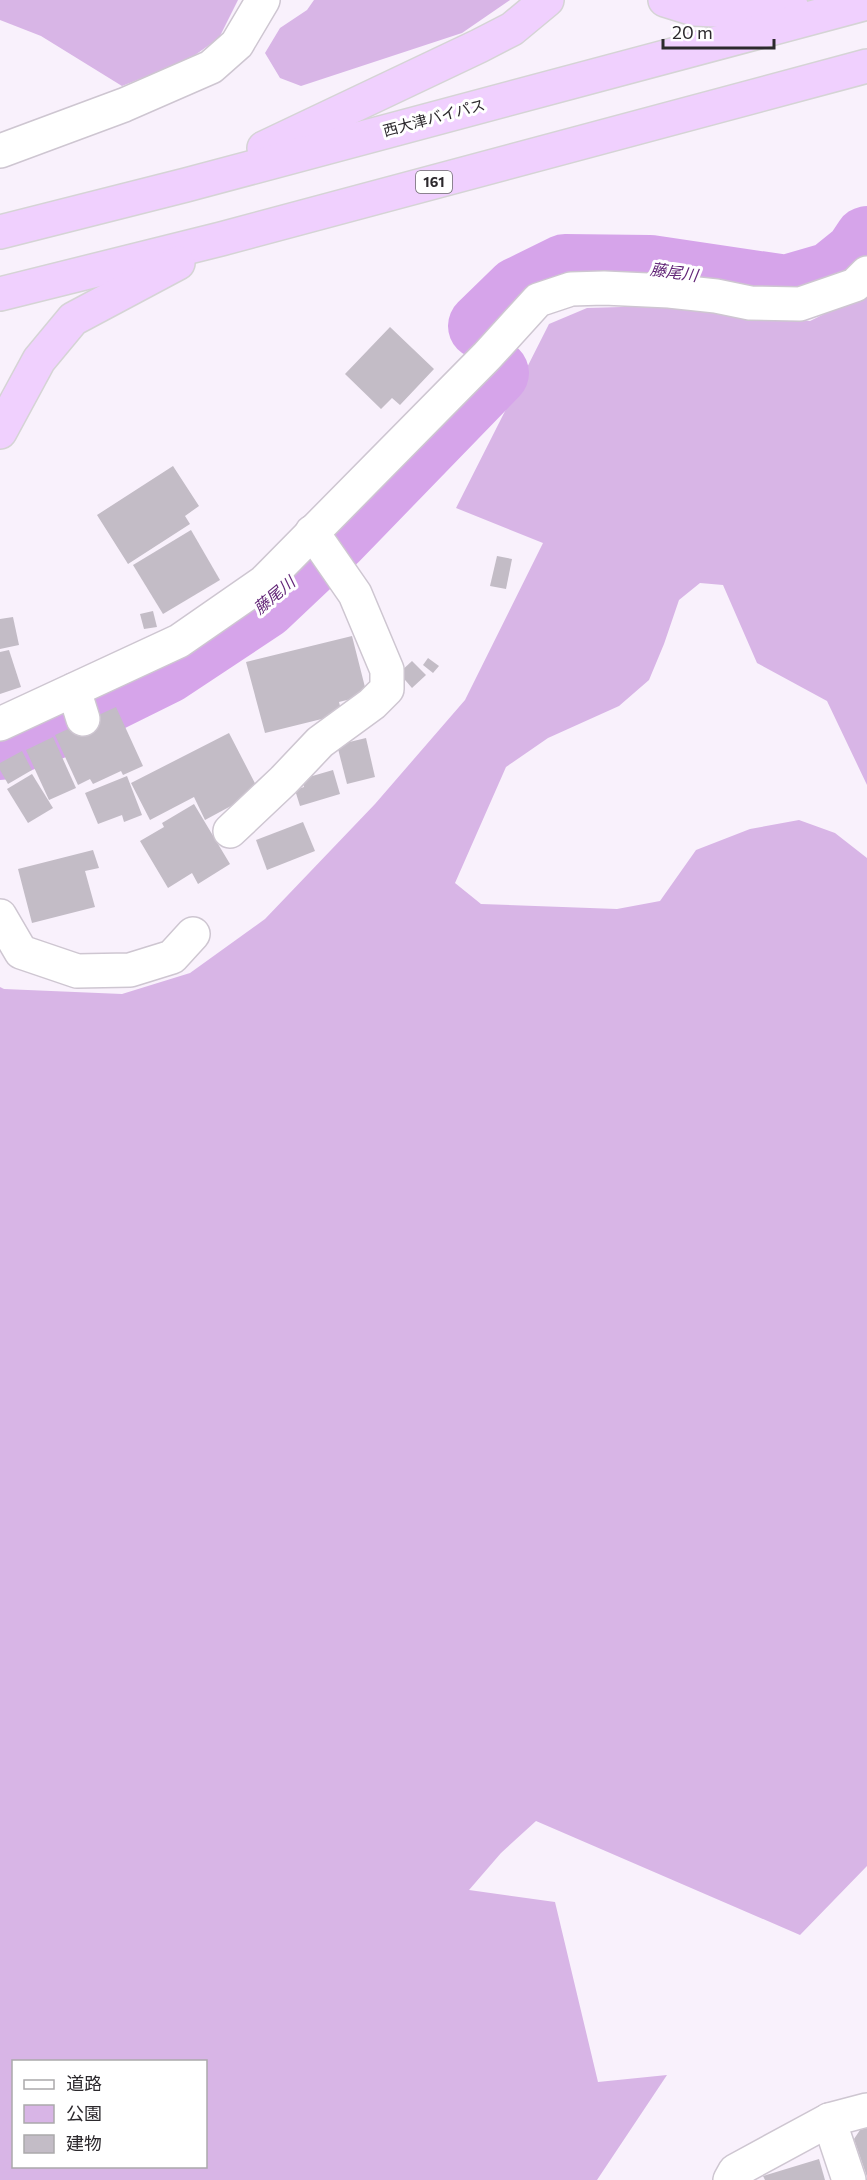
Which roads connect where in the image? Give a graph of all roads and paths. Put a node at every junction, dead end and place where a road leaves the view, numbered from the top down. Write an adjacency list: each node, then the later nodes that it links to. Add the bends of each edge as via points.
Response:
1 (263, 0): 6 (street, via 237,44 211,67 124,105)
2 (547, 0): 7 (highway, via 512,29 479,46)
3 (665, 0): 4 (highway, via 694,9 735,11)
4 (865, 3): 7 (highway, 西大津バイパス)
5 (867, 66): 9 (highway, 161)
6 (0, 151)
7 (186, 185): 8 (highway, 西大津バイパス)
8 (0, 232)
9 (222, 239): 11 (highway, 161); 12 (highway, via 73,319 39,360)
10 (867, 273): 13 (street, via 855,285 800,304 750,303 669,291 604,288 571,289 538,300)
11 (0, 294)
12 (0, 432)
13 (320, 544): 14 (street, via 78,705); 15 (street, via 355,594 387,670 387,689 320,742)
14 (0, 724)
15 (230, 831)
16 (0, 916): 17 (street, via 21,952 77,971 130,970 172,957)
17 (194, 934)
18 (867, 2110): 19 (street)
19 (828, 2121): 20 (street, via 735,2171); 21 (street)
20 (730, 2180)
21 (849, 2180)

